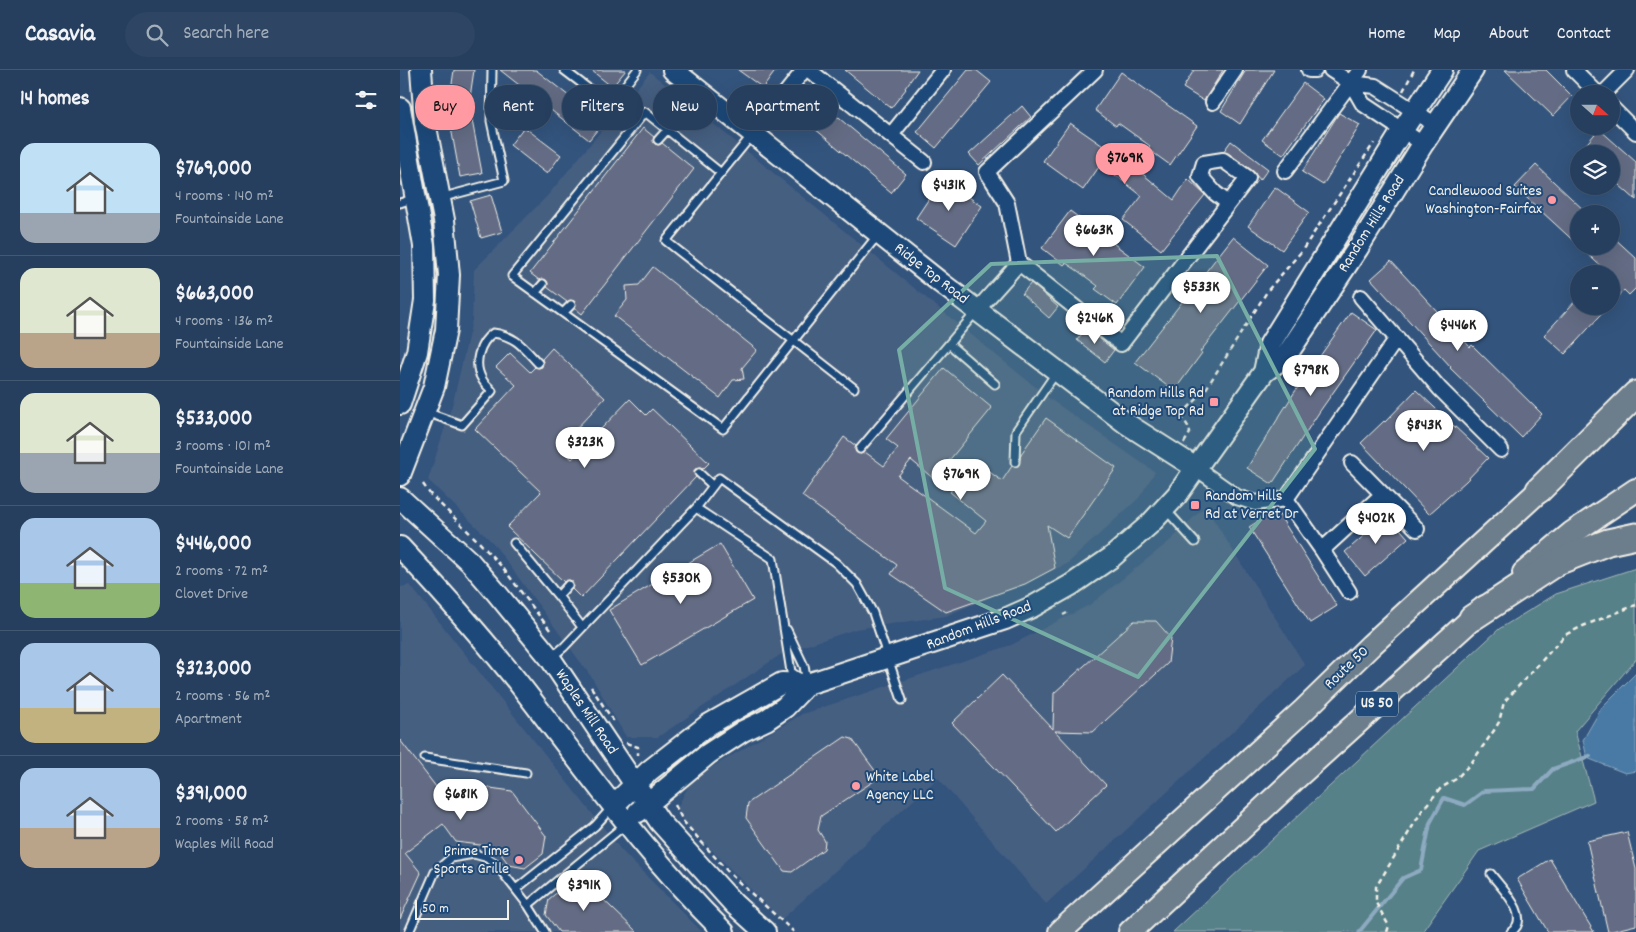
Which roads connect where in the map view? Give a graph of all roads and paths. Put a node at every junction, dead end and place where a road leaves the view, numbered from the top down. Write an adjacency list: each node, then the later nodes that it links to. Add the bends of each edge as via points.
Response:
1 (421, 70): 39 (street, via 426,122)
2 (492, 70): 39 (lane, via 491,120 504,181)
3 (564, 70): 4 (lane, via 610,105)
4 (637, 70)
5 (673, 70): 32 (street, Ridge Top Road)
6 (804, 70): 32 (street)
7 (809, 70): 33 (street)
8 (943, 70): 33 (street)
9 (1095, 70): 43 (street, via 987,172 1007,203)
10 (1235, 70): 23 (street)
11 (1309, 70): 12 (street)
12 (1315, 70)
13 (1331, 70): 20 (street)
14 (1360, 70): 20 (street)
15 (1414, 70): 24 (path, via 1406,82)
16 (1442, 70): 24 (street, Random Hills Road)
17 (1473, 70): 28 (street, Random Hills Road)
18 (1574, 70): 21 (street)
19 (1627, 70): 22 (street)
20 (1351, 83): 24 (street, via 1375,86); 29 (street, via 1363,104); 37 (street)
21 (1589, 85)
22 (1612, 85)
23 (1213, 102)
24 (1407, 107): 28 (street); 29 (street, Random Hills Road)
25 (400, 108): 40 (street)
26 (1620, 116): 31 (street)
27 (653, 119): 45 (lane, via 645,112 512,276)
28 (1436, 125): 35 (street, Random Hills Road)
29 (1395, 126): 35 (street); 55 (street, Random Hills Road, via 1270,344); 64 (path, via 1301,252 1268,290 1204,392 1187,409 1179,412 1190,433)
30 (667, 130): 34 (lane); 38 (lane)
31 (1636, 132)
32 (754, 134): 38 (lane); 42 (street, Ridge Top Road)
33 (891, 135): 36 (street)
34 (658, 140)
35 (1423, 144): 55 (street, Random Hills Road, via 1286,356)
36 (924, 162)
37 (1285, 171)
38 (721, 173): 51 (lane, via 666,241)
39 (440, 198): 61 (street, via 449,275 446,330 434,387)
40 (408, 200): 59 (street, via 424,246 425,300 416,352)
41 (1228, 203): 43 (street, via 1121,344)
42 (879, 234): 48 (street, Ridge Top Road); 51 (lane)
43 (1019, 263): 48 (street)
44 (543, 284): 45 (lane)
45 (535, 293): 49 (lane)
46 (1361, 297): 50 (street)
47 (571, 305): 49 (lane)
48 (977, 310): 52 (lane); 54 (street, Ridge Top Road)
49 (563, 313): 51 (lane, via 723,429)
50 (1397, 338): 63 (street, via 1440,389); 75 (street)
51 (793, 341): 57 (lane)
52 (949, 344): 56 (lane); 62 (lane)
53 (538, 363): 61 (lane, via 515,339 493,333 481,347 478,370 482,381 492,391 462,425)
54 (1058, 371): 64 (street, Ridge Top Road, via 1127,424); 65 (lane, via 1016,431)
55 (1264, 372): 67 (street, Random Hills Road)
56 (995, 384)
57 (854, 388)
58 (1636, 394): 71 (highway)
59 (400, 404)
60 (1636, 406): 71 (main road, Route 50 / US 50)
61 (425, 412): 69 (street)
62 (860, 449)
63 (1501, 450)
64 (1177, 456): 67 (street, Ridge Top Road)
65 (1015, 462)
66 (1352, 463): 73 (street)
67 (1196, 468): 75 (street, via 1237,497 1255,504); 77 (street, Random Hills Road)
68 (699, 473): 70 (lane)
69 (400, 475)
70 (713, 486): 76 (lane); 96 (lane, via 719,478 836,563 857,584 873,612)
71 (1539, 490): 114 (main road, Route 50 / US 50)
72 (1636, 490): 92 (main road, US 50, via 1572,534)
73 (1383, 494): 78 (street); 83 (street)
74 (400, 498): 95 (street, Waples Mill Road, via 470,562)
75 (1286, 499): 83 (street)
76 (696, 508): 93 (lane, via 773,559); 94 (lane)
77 (1164, 508): 80 (lane); 96 (street, Random Hills Road, via 1112,557 1072,585 1032,607)
78 (1417, 529)
79 (1636, 536): 92 (highway, via 1608,542 1557,562)
80 (1195, 542)
81 (514, 543): 88 (lane)
82 (400, 547): 85 (street, Waples Mill Road)
83 (1322, 550): 87 (street)
84 (400, 567): 85 (street)
85 (425, 573): 104 (street, Waples Mill Road, via 505,666)
86 (568, 585): 88 (lane)
87 (1349, 592)
88 (558, 596): 94 (lane)
89 (1636, 605): 116 (path, via 1566,636 1504,702 1495,730 1472,762 1441,788 1423,809 1376,888 1376,903 1389,926)
90 (1066, 612): 91 (path)
91 (1063, 615)
92 (1472, 618): 115 (main road, US 50)
93 (783, 623): 97 (lane, via 804,666); 97 (lane, via 791,672)
94 (582, 627): 95 (lane)
95 (550, 658): 101 (street, Waples Mill Road)
96 (889, 658): 97 (street, Random Hills Road); 98 (lane)
97 (807, 684): 101 (street, Random Hills Road, via 782,683 708,725 649,771); 102 (street, Random Hills Road, via 785,707 708,754)
98 (902, 700)
99 (425, 758): 100 (lane)
100 (526, 773)
101 (635, 786): 102 (street, Waples Mill Road); 104 (street, Random Hills Road)
102 (646, 804): 105 (street, Random Hills Road); 112 (street, Waples Mill Road, via 734,904)
103 (675, 805): 113 (path, via 683,821 730,873)
104 (613, 806): 105 (street, Waples Mill Road); 107 (lane, via 595,826)
105 (626, 824): 108 (lane); 111 (street, Waples Mill Road)
106 (1491, 874): 117 (lane, via 1518,910 1520,918)
107 (516, 889): 108 (lane); 109 (lane, via 495,863 485,857 474,854 451,858 436,872)
108 (528, 905): 110 (lane)
109 (409, 932)
110 (545, 932)
111 (724, 932)
112 (765, 932)
113 (794, 932)
114 (1060, 932)
115 (1130, 932)
116 (1387, 932)
117 (1512, 932)

